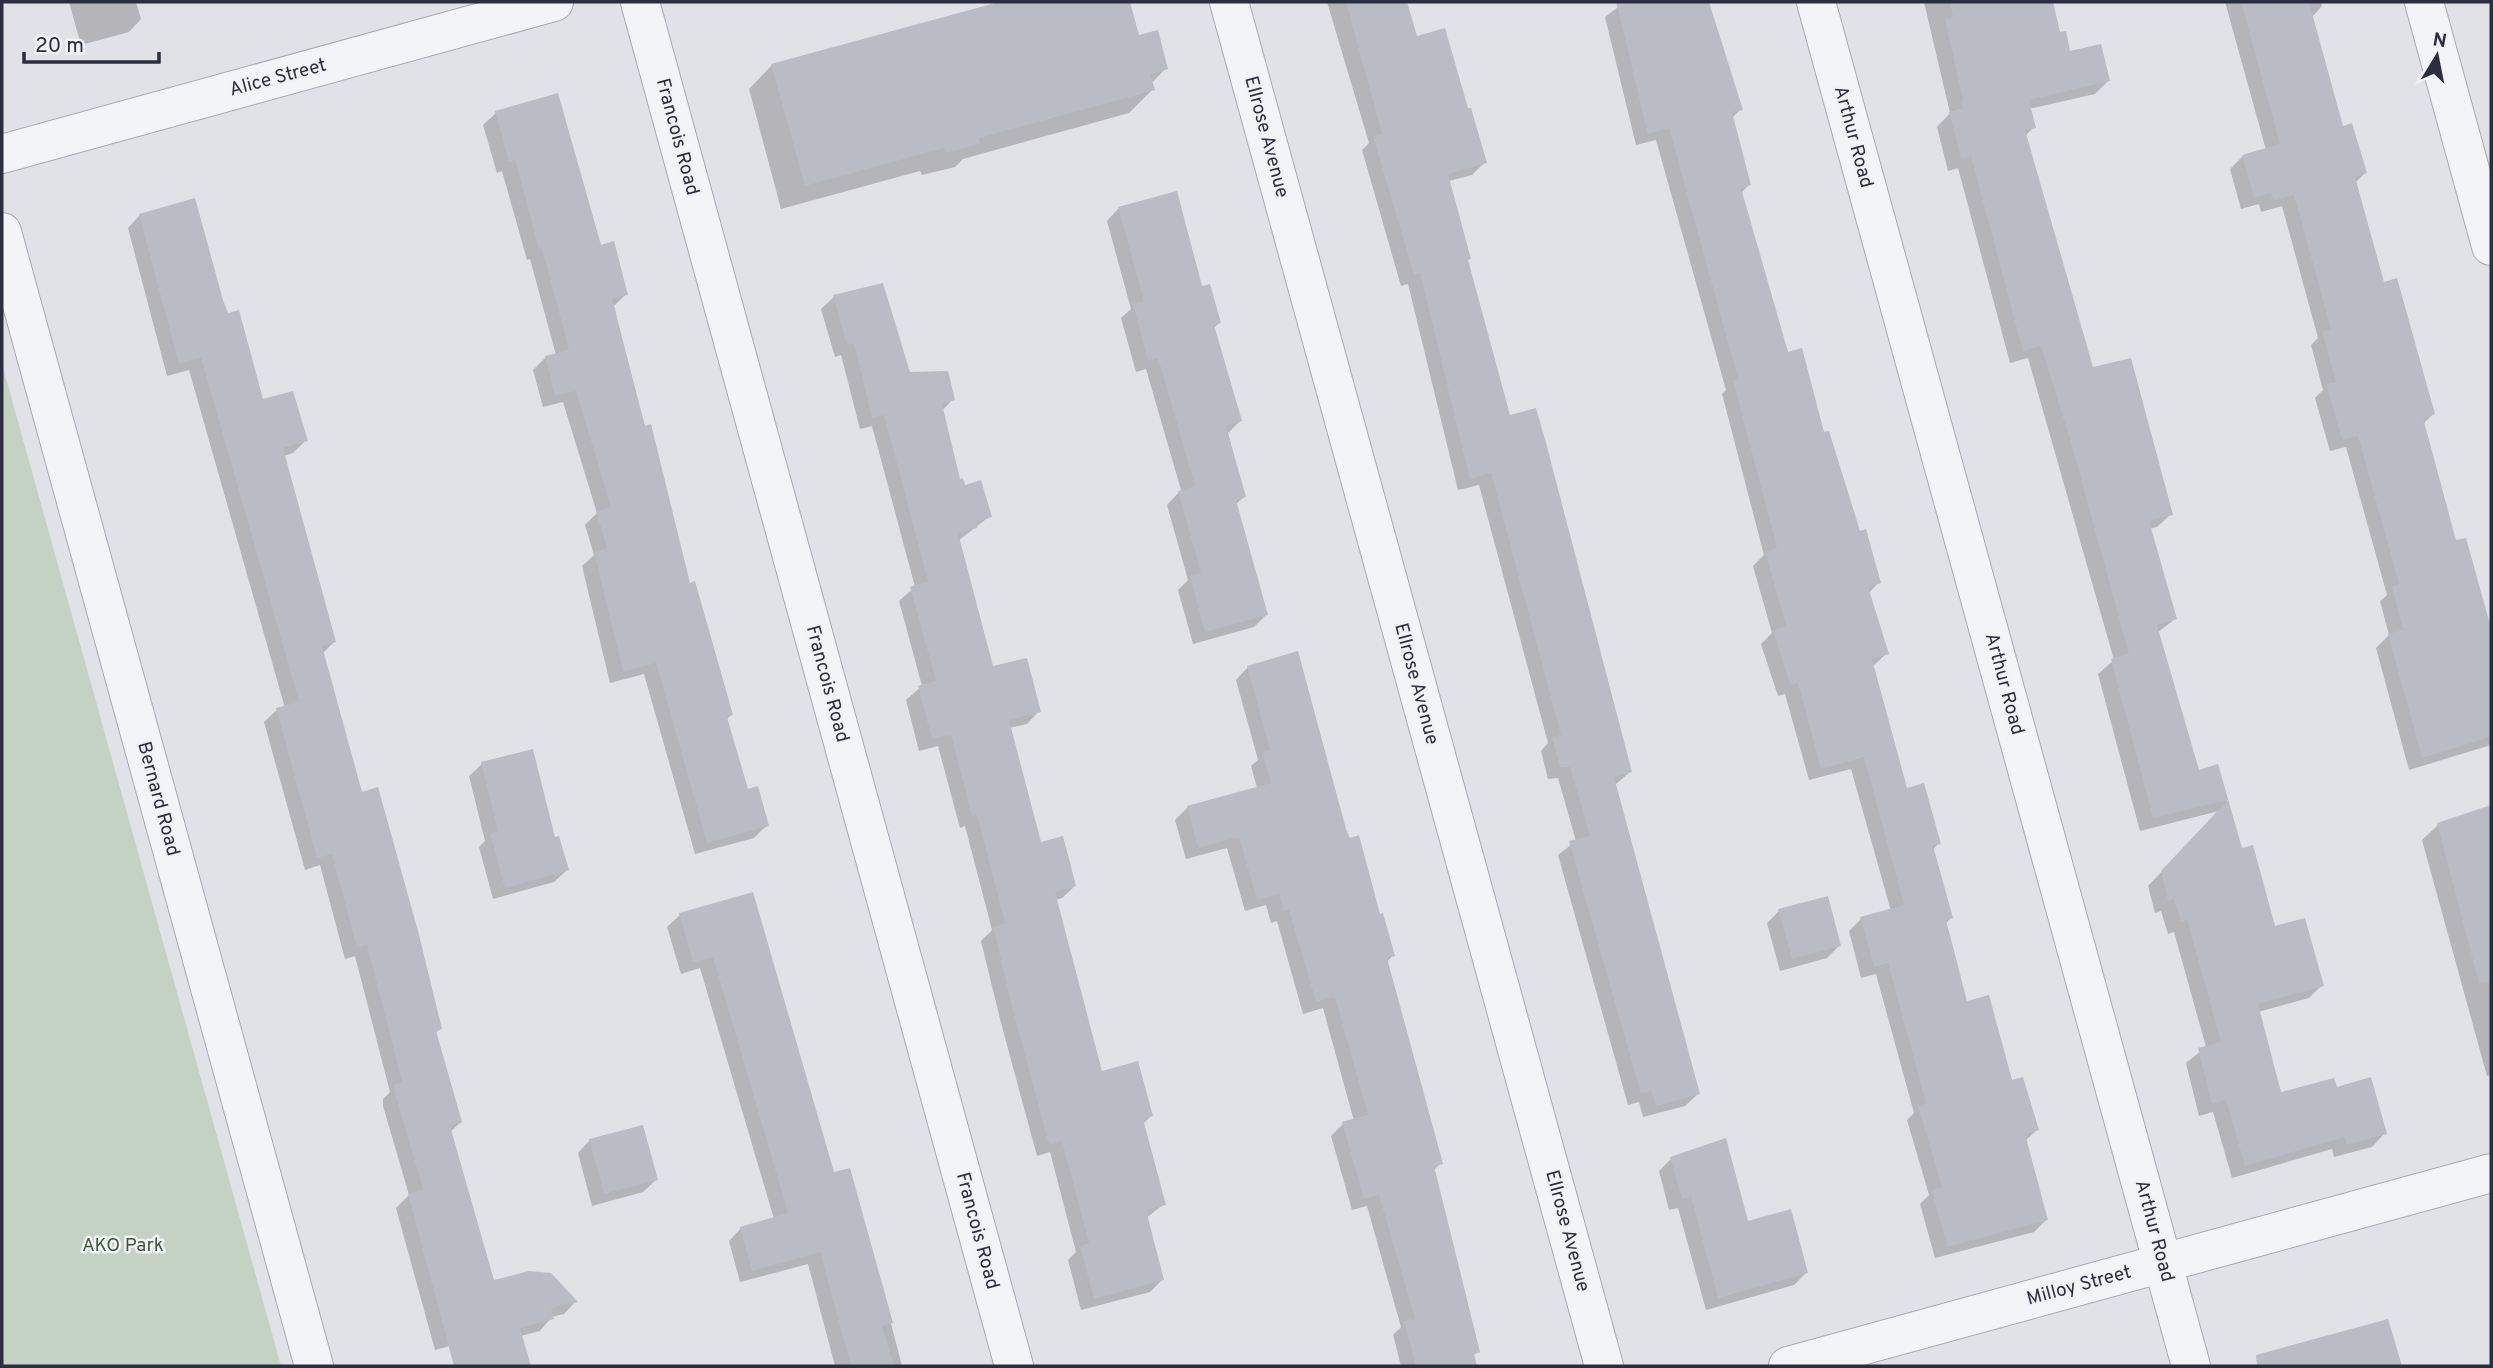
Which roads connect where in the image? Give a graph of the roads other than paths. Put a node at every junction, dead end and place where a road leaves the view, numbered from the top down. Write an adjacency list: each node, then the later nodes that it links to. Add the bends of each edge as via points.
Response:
1 (554, 2): 6 (street, Alice Street)
2 (639, 2): 12 (street, Francois Road)
3 (1229, 2): 13 (street, Ellrose Avenue)
4 (1816, 2): 10 (street, Arthur Road)
5 (2424, 2): 8 (street)
6 (2, 154)
7 (2, 232): 11 (street, Bernard Road)
8 (2491, 246)
9 (2491, 1173): 10 (street, Milloy Street)
10 (2163, 1263): 14 (street, Milloy Street); 15 (street, Arthur Road)
11 (314, 1366)
12 (1014, 1366)
13 (1604, 1366)
14 (1788, 1366)
15 (2191, 1366)

